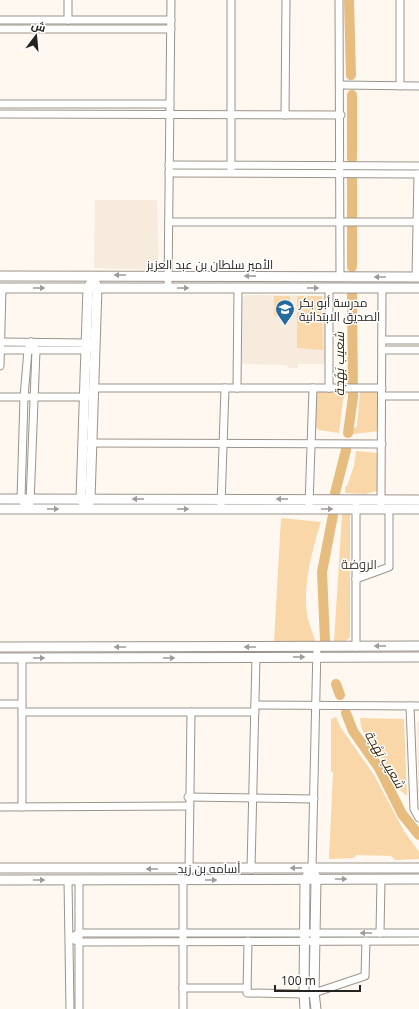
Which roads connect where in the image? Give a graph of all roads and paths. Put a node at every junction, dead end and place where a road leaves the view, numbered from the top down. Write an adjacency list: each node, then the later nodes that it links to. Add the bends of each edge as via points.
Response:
1 (68, 0): 8 (street)
2 (171, 0): 9 (street)
3 (231, 0): 19 (street)
4 (286, 0): 20 (street)
5 (339, 0): 12 (street)
6 (400, 0): 13 (street)
7 (0, 20): 8 (street)
8 (68, 20): 9 (street)
9 (171, 20): 11 (street)
10 (0, 29): 11 (street)
11 (170, 29): 16 (street)
12 (340, 86): 13 (street); 21 (street)
13 (400, 86): 14 (street)
14 (419, 86)
15 (0, 104): 16 (street)
16 (170, 104): 18 (street)
17 (0, 114): 18 (street)
18 (170, 114): 19 (street); 22 (street)
19 (231, 114): 20 (street); 23 (street)
20 (285, 115): 21 (street)
21 (341, 115): 24 (street)
22 (169, 165): 23 (street); 26 (street)
23 (231, 165): 24 (street); 27 (street)
24 (341, 166): 25 (street); 28 (street)
25 (419, 166)
26 (169, 173): 27 (street); 30 (street)
27 (231, 174): 28 (street)
28 (341, 174): 29 (street); 31 (street)
29 (418, 174): 32 (street)
30 (168, 222): 31 (street); 35 (street)
31 (343, 222): 32 (street); 36 (street)
32 (418, 222): 37 (street)
33 (93, 275): 34 (street, الأمير سلطان بن عبد العزيز); 35 (street, الأمير سلطان بن عبد العزيز, one-way to 33); 39 (street)
34 (0, 276)
35 (168, 276): 36 (street, الأمير سلطان بن عبد العزيز, one-way to 35); 40 (street)
36 (340, 277): 37 (street, الأمير سلطان بن عبد العزيز, one-way to 36)
37 (418, 277)
38 (1, 288): 39 (street, الأمير سلطان بن عبد العزيز, one-way to 39); 47 (street)
39 (93, 288): 40 (street, الأمير سلطان بن عبد العزيز); 49 (street)
40 (168, 288): 41 (street, الأمير سلطان بن عبد العزيز, one-way to 41)
41 (238, 288): 42 (street, الأمير سلطان بن عبد العزيز, one-way to 42); 58 (street)
42 (328, 288): 43 (street, الأمير سلطان بن عبد العزيز); 60 (street)
43 (382, 288): 44 (street, الأمير سلطان بن عبد العزيز); 45 (street)
44 (419, 288)
45 (382, 340): 46 (street); 53 (street)
46 (419, 340)
47 (1, 342): 48 (street); 50 (street)
48 (31, 342): 49 (street); 51 (street); 52 (street)
49 (89, 345): 52 (street); 56 (street); 67 (street)
50 (0, 350): 51 (street); 55 (street)
51 (28, 350): 52 (street); 65 (street)
52 (36, 350): 66 (street)
53 (382, 350): 54 (street); 61 (street)
54 (419, 350)
55 (0, 366)
56 (94, 388): 57 (street); 68 (street)
57 (225, 388): 58 (street); 69 (street)
58 (237, 388): 59 (street)
59 (313, 388): 60 (street); 70 (street)
60 (329, 388): 61 (street)
61 (382, 388): 63 (street)
62 (0, 396): 65 (street)
63 (382, 396): 64 (street); 71 (street)
64 (419, 396)
65 (24, 397): 66 (street); 73 (street)
66 (34, 397): 67 (street); 74 (street)
67 (85, 397): 68 (street)
68 (87, 443): 69 (street); 75 (street)
69 (223, 444): 70 (street); 76 (street)
70 (312, 444): 71 (street); 78 (street)
71 (382, 444): 80 (street)
72 (0, 499): 73 (street)
73 (21, 499): 74 (street); 83 (street)
74 (32, 499): 75 (street); 83 (street)
75 (85, 499): 76 (street, one-way to 75); 81 (street)
76 (222, 499): 78 (street, one-way to 76); 84 (street)
77 (419, 500): 80 (street)
78 (310, 504): 79 (street); 84 (street)
79 (356, 504): 80 (street); 86 (street)
80 (384, 506): 85 (street); 86 (street, via 389,567)
81 (86, 508): 83 (street, one-way to 81); 84 (street, one-way to 84)
82 (0, 509): 83 (street)
83 (28, 509)
84 (221, 509)
85 (419, 509)
86 (356, 579): 87 (street)
87 (356, 646): 88 (street, one-way to 87); 90 (street)
88 (419, 646)
89 (0, 647): 90 (street, one-way to 89)
90 (317, 647): 91 (street)
91 (317, 657): 92 (street); 95 (street, one-way to 91); 97 (street)
92 (419, 657)
93 (0, 658): 94 (street)
94 (22, 658): 95 (street, one-way to 95); 100 (street)
95 (256, 658): 101 (street)
96 (0, 704): 100 (street)
97 (316, 705): 98 (street); 101 (street); 105 (street)
98 (410, 706): 99 (street); 109 (street, via 414,809)
99 (419, 706)
100 (22, 708): 102 (street); 106 (street)
101 (255, 709): 102 (street); 104 (street)
102 (190, 712): 103 (street)
103 (188, 797): 104 (street); 107 (street)
104 (253, 798): 105 (street); 114 (street)
105 (314, 799): 111 (street)
106 (22, 806): 107 (street); 108 (street)
107 (188, 806): 113 (street)
108 (0, 807)
109 (419, 818)
110 (0, 868): 113 (street, أسامه بن زيد, one-way to 110)
111 (312, 868): 112 (street, أسامه بن زيد); 114 (street, أسامه بن زيد, one-way to 114); 115 (street); 122 (street)
112 (419, 868)
113 (189, 869): 114 (street, أسامه بن زيد)
114 (251, 869)
115 (316, 879): 116 (street, أسامه بن زيد, one-way to 116); 122 (street, أسامه بن زيد); 128 (street)
116 (381, 879): 117 (street, أسامه بن زيد); 125 (street)
117 (419, 879)
118 (0, 880): 119 (street, أسامه بن زيد, one-way to 119)
119 (68, 880): 120 (street, أسامه بن زيد); 129 (street)
120 (79, 880): 121 (street, أسامه بن زيد); 123 (street)
121 (183, 880): 122 (street, أسامه بن زيد, one-way to 122); 124 (street)
122 (305, 880): 127 (street)
123 (79, 933): 124 (street); 129 (street); 132 (street)
124 (183, 933): 127 (street); 133 (street)
125 (380, 933): 126 (street); 128 (street, one-way to 128)
126 (419, 933)
127 (304, 937): 128 (street); 134 (street); 138 (street)
128 (315, 937): 130 (street); 137 (street)
129 (70, 938): 132 (street); 139 (street)
130 (366, 941): 131 (street); 137 (street, via 365,976)
131 (419, 941)
132 (79, 942): 133 (street); 140 (street)
133 (183, 942): 134 (street); 135 (street)
134 (248, 942): 136 (street)
135 (183, 988): 136 (street); 141 (street)
136 (247, 988): 138 (street, via 247,993)
137 (314, 993): 138 (street); 143 (street)
138 (304, 994): 142 (street)
139 (70, 1009)
140 (79, 1009)
141 (182, 1009)
142 (305, 1009)
143 (316, 1009)

